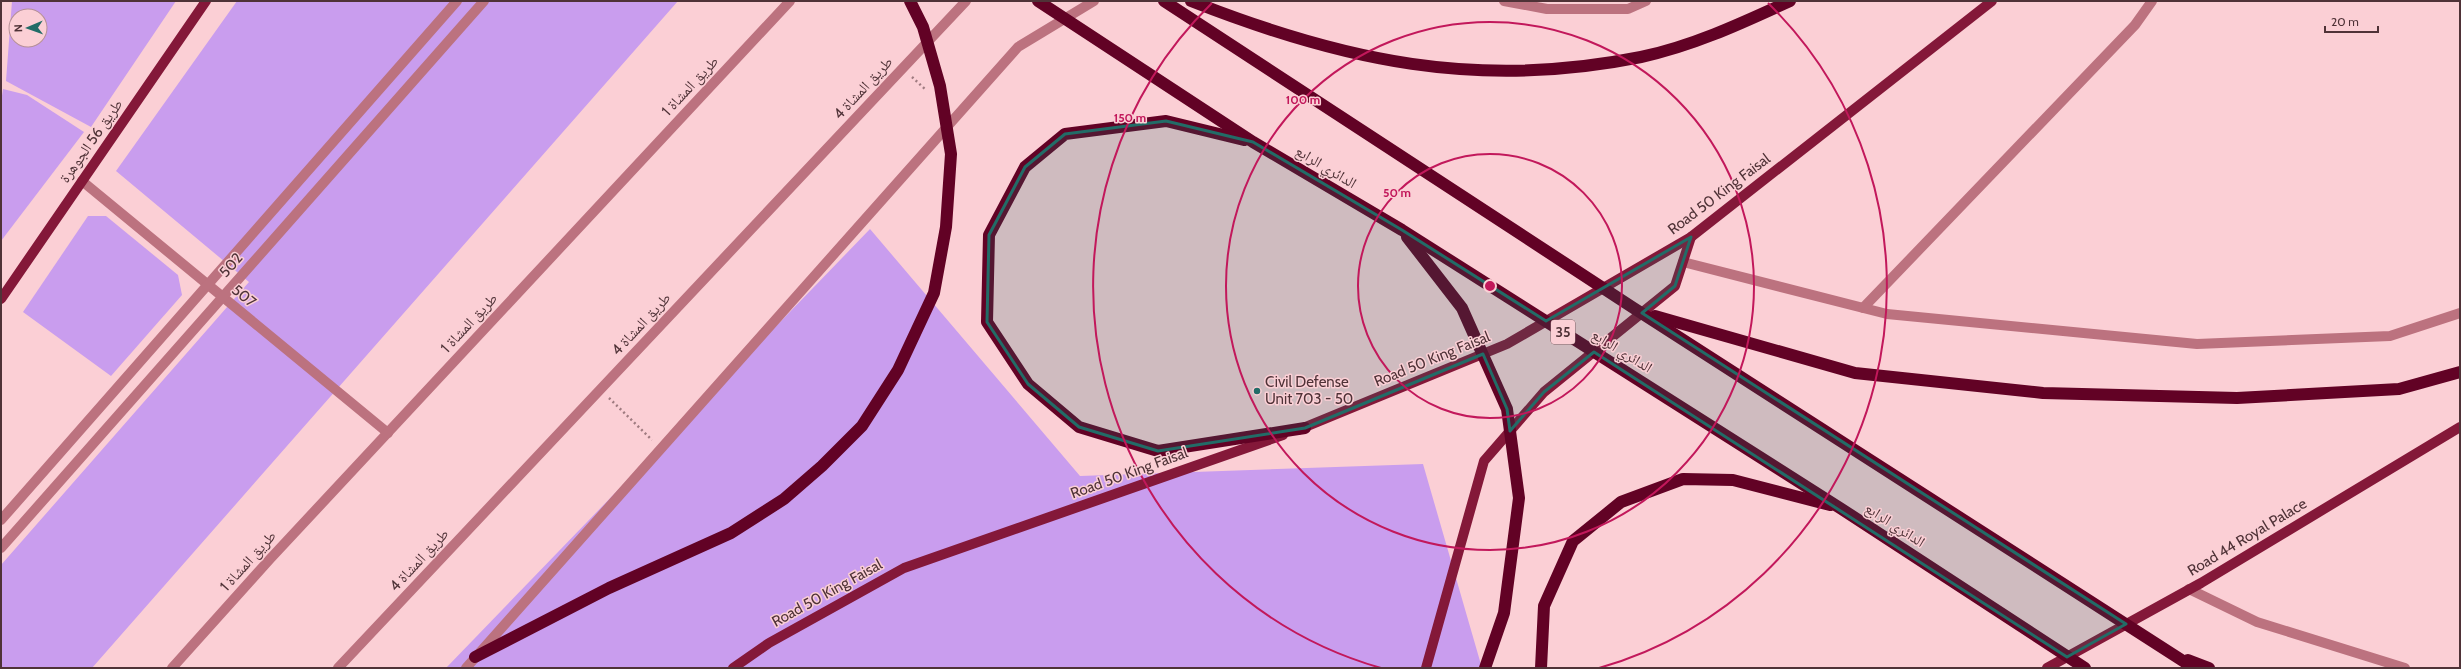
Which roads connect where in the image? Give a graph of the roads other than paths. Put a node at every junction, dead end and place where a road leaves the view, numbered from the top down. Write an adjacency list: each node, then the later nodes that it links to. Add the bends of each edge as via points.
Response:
1 (206, 1): 17 (main road, طريق 56 الجوهرة)
2 (457, 1): 21 (street, 502)
3 (484, 1): 22 (street, 502)
4 (790, 1): 30 (street, طريق المشاة 1)
5 (910, 1): 36 (highway, via 923,27 940,86 951,154 946,227 934,293 898,370 862,426 784,499 731,533 609,588)
6 (966, 1): 38 (street, طريق المشاة 4)
7 (1038, 1): 16 (highway, الدائري الرابع / 35)
8 (1094, 1): 36 (street, via 1018,47)
9 (1164, 1): 25 (highway)
10 (1190, 1): 13 (highway, via 1254,26 1378,60 1454,70 1524,71 1570,68 1642,56 1715,35)
11 (1504, 1): 12 (street, via 1547,9 1628,9)
12 (1646, 1)
13 (1790, 1)
14 (1992, 1): 19 (main road, Road 50 King Faisal)
15 (2152, 1): 24 (street, via 2135,26)
16 (1253, 142): 18 (highway, الدائري الرابع / 35); 29 (highway, via 1166,120 1065,134 1025,167 989,235 987,322 1028,384 1079,427 1158,451)
17 (82, 181): 21 (street, 507); 23 (main road, طريق 56 الجوهرة)
18 (1402, 230): 31 (highway, الدائري الرابع / 35); 42 (highway, via 1462,308 1507,409 1519,498 1504,612)
19 (1691, 237): 20 (main road); 29 (main road, Road 50 King Faisal, via 1507,344)
20 (1683, 262): 24 (street); 41 (main road, via 1675,286 1544,392 1484,461)
21 (208, 285): 22 (street, 507); 32 (street, 502)
22 (222, 297): 30 (street, 507); 33 (street, 502)
23 (1, 299)
24 (1864, 308): 26 (street, via 1887,314 2197,344 2390,336)
25 (1642, 313): 27 (highway, via 1856,373 2043,392 2237,398 2399,389); 35 (highway)
26 (2460, 313)
27 (2460, 372)
28 (2460, 427): 34 (main road, Road 44 Royal Palace)
29 (1305, 428): 40 (main road, Road 50 King Faisal, via 904,568 769,643)
30 (388, 433): 37 (street, طريق المشاة 1)
31 (1840, 508): 43 (highway, via 1733,480 1683,479 1621,502 1573,542 1544,606); 45 (highway, الدائري الرابع / 35)
32 (1, 520)
33 (1, 548)
34 (2189, 589): 44 (main road, Road 44 Royal Palace); 48 (street, via 2257,622)
35 (2172, 654): 46 (highway); 47 (highway)
36 (475, 657): 39 (street)
37 (172, 668)
38 (338, 668)
39 (466, 668)
40 (733, 668)
41 (1426, 668)
42 (1485, 668)
43 (1541, 668)
44 (2047, 668)
45 (2084, 668)
46 (2194, 668)
47 (2209, 668)
48 (2405, 668)

